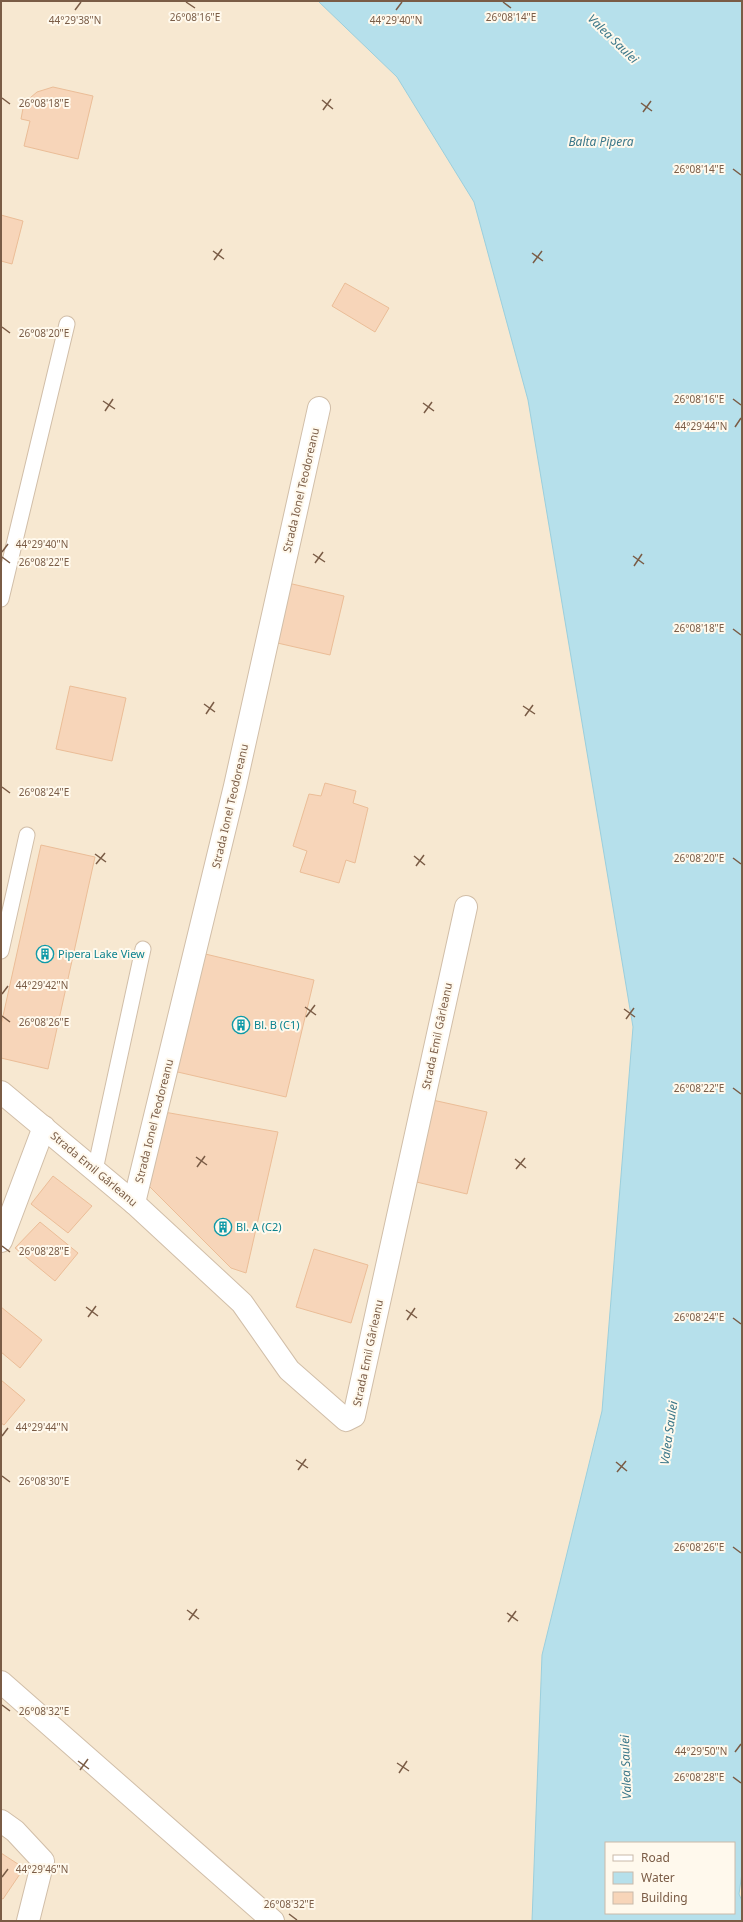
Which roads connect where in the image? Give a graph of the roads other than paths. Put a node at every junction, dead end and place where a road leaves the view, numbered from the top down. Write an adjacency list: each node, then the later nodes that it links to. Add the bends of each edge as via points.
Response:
1 (67, 324): 3 (lane)
2 (319, 408): 11 (street, Strada Ionel Teodoreanu, via 235,786)
3 (1, 600)
4 (27, 835): 7 (lane)
5 (466, 907): 11 (street, Strada Emil Gârleanu, via 354,1416 346,1420 289,1370 242,1303)
6 (143, 949): 10 (lane)
7 (1, 951)
8 (1, 1092): 9 (street, Strada Emil Gârleanu)
9 (44, 1127): 10 (street, Strada Emil Gârleanu); 12 (street)
10 (95, 1170): 11 (street, Strada Emil Gârleanu)
11 (134, 1203)
12 (1, 1241)
13 (1, 1682): 16 (street)
14 (1, 1822): 15 (street, via 15,1831 43,1861)
15 (28, 1921)
16 (273, 1921)

